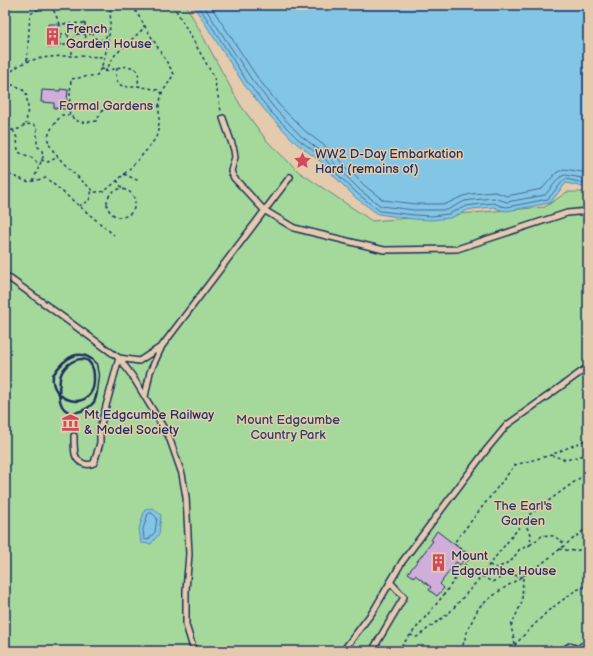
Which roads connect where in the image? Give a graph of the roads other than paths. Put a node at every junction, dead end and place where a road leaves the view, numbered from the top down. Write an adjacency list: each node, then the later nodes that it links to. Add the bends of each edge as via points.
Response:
1 (223, 118): 3 (lane, via 234,150 231,171 234,178)
2 (290, 177): 3 (lane)
3 (264, 210): 4 (lane, via 294,228 384,250 457,249 567,213); 6 (lane)
4 (588, 211)
5 (5, 275): 7 (lane)
6 (162, 346): 7 (lane, via 140,361); 9 (lane, via 150,372)
7 (119, 358): 9 (lane); 10 (lane, via 100,428 100,443 94,463 85,465 79,460 75,454)
8 (588, 367): 11 (lane, via 507,425 432,521)
9 (145, 397): 14 (lane, via 169,437 182,474 189,554 186,625)
10 (74, 436)
11 (390, 582): 15 (lane, via 374,610); 16 (lane, via 404,597)
12 (588, 642): 13 (lane)
13 (582, 648): 17 (lane, via 570,646)
14 (194, 651)
15 (343, 651)
16 (372, 651)
17 (562, 651)

